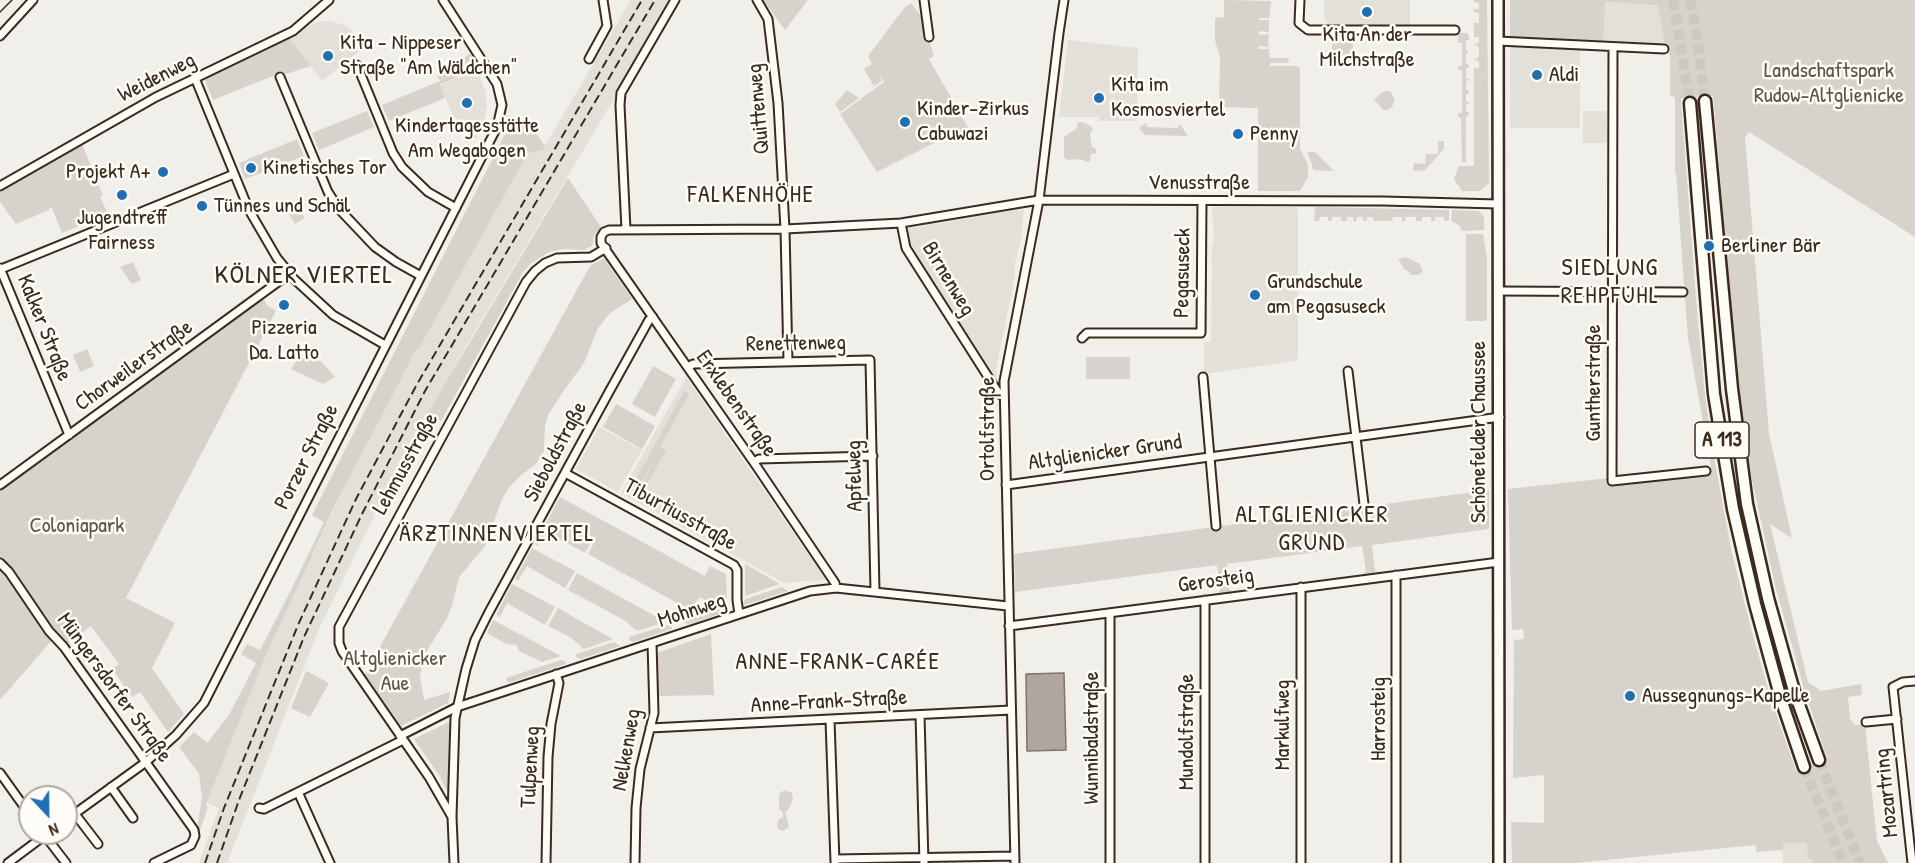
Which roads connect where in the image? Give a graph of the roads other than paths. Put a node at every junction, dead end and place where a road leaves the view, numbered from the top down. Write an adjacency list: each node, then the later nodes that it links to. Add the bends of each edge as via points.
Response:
1 (33, 0): 12 (street)
2 (328, 0): 20 (street, Weidenweg, via 293,31)
3 (443, 0): 28 (street, Porzer Straße, via 500,93 500,116)
4 (603, 0): 17 (street, via 607,26)
5 (675, 0): 31 (street, via 621,93)
6 (757, 0): 30 (street, Quittenweg, via 767,15 770,33)
7 (924, 0): 13 (street)
8 (1064, 0): 25 (street, Ortolfstraße)
9 (1300, 0): 11 (street, via 1299,22 1308,30)
10 (1498, 0): 14 (main road, Schönefelder Chaussee)
11 (1455, 30)
12 (0, 36)
13 (929, 37)
14 (1498, 41): 15 (street); 27 (main road, Schönefelder Chaussee)
15 (1613, 46): 16 (street); 37 (street, Guntherstraße)
16 (1664, 49)
17 (589, 58)
18 (357, 65): 28 (street, via 402,167 428,192)
19 (280, 77): 35 (street, via 323,181 339,209 375,247)
20 (195, 78): 23 (street); 24 (street, Weidenweg)
21 (1705, 101): 82 (highway, A 113, via 1747,504 1794,691)
22 (1690, 103): 84 (highway, A 113, via 1714,394 1733,508 1781,699)
23 (234, 174): 33 (street); 34 (street, via 255,222)
24 (0, 186)
25 (1039, 200): 26 (street, Venusstraße); 29 (street, Venusstraße); 47 (street, Ortolfstraße, via 1006,361)
26 (1202, 201): 27 (street, Venusstraße); 40 (street, Pegasuseck, via 1201,333 1087,333)
27 (1498, 204): 36 (main road, Schönefelder Chaussee)
28 (456, 208): 35 (street, Porzer Straße)
29 (901, 223): 30 (street, Birnenweg); 47 (street, Birnenweg, via 906,248 999,394)
30 (785, 229): 31 (street, Birnenweg); 43 (street, Quittenweg)
31 (626, 230): 32 (street, Birnenweg, via 604,232)
32 (604, 246): 39 (street, Erxlebenstraße); 81 (street, Lehmusstraße, via 591,257 550,261 526,282 340,621 342,651)
33 (1, 268): 49 (street, Kalker Straße)
34 (289, 274): 41 (street, via 333,315); 49 (street, Chorweilerstraße)
35 (421, 276): 41 (street, Porzer Straße)
36 (1498, 291): 37 (street); 48 (main road, Schönefelder Chaussee)
37 (1612, 292): 38 (street); 54 (street, Guntherstraße, via 1612,481)
38 (1683, 292)
39 (653, 317): 44 (street, Erxlebenstraße); 55 (street, Sieboldstraße)
40 (1082, 338)
41 (385, 345): 83 (street, Porzer Straße, via 204,703 177,735)
42 (870, 360): 43 (street, Renettenweg); 51 (street, Apfelweg)
43 (788, 362): 44 (street, Renettenweg)
44 (688, 367): 53 (street, Erxlebenstraße)
45 (1348, 371): 50 (street)
46 (1203, 377): 52 (street, Altglienicker Grund)
47 (1004, 396): 56 (street, Ortolfstraße)
48 (1500, 417): 50 (street, Altglienicker Grund); 60 (main road, Schönefelder Chaussee)
49 (69, 435): 57 (street, Chorweilerstraße)
50 (1356, 436): 52 (street, Altglienicker Grund); 58 (street)
51 (873, 456): 53 (street); 65 (street, Apfelweg)
52 (1210, 457): 56 (street, Altglienicker Grund); 59 (street, Altglienicker Grund)
53 (754, 462): 63 (street, Erxlebenstraße)
54 (1706, 471)
55 (565, 473): 69 (street, Tiburtiusstraße, via 734,565); 74 (street, Sieboldstraße, via 479,633)
56 (1006, 484): 67 (street, Ortolfstraße)
57 (0, 485)
58 (1364, 504)
59 (1216, 526)
60 (1499, 562): 62 (street, Gerosteig); 111 (main road, Schönefelder Chaussee)
61 (0, 563): 83 (street, Müngersdorfer Straße)
62 (1396, 575): 64 (street, Gerosteig); 110 (street, Harrosteig)
63 (836, 588): 65 (street, Mohnweg); 69 (street, Mohnweg, via 810,591)
64 (1301, 588): 66 (street, Gerosteig); 109 (street, Markulfweg)
65 (875, 591): 67 (street, Mohnweg)
66 (1205, 600): 68 (street, Gerosteig); 108 (street, Mundolfstraße)
67 (1008, 606): 70 (street, Ortolfstraße)
68 (1110, 613): 70 (street, Gerosteig); 107 (street, Wunnibaldstraße)
69 (739, 614): 71 (street, Mohnweg)
70 (1009, 626): 75 (street, Ortolfstraße)
71 (652, 643): 72 (street, Mohnweg); 80 (street, Nelkenweg, via 654,713)
72 (556, 674): 74 (street, Mohnweg); 105 (street, Tulpenweg, via 559,683 548,756)
73 (1915, 681): 77 (street, Mozartring, via 1893,687)
74 (457, 707): 81 (street, Mohnweg); 93 (street, Sieboldstraße)
75 (1011, 710): 76 (street, Anne-Frank-Straße); 97 (street, Ortolfstraße)
76 (920, 715): 78 (street, Anne-Frank-Straße); 98 (street)
77 (1897, 719): 79 (street, Mozartring); 112 (street, Mozartring)
78 (830, 720): 80 (street, Anne-Frank-Straße); 99 (street)
79 (1866, 722)
80 (650, 728): 106 (street, Nelkenweg, via 640,769)
81 (402, 738): 87 (street, Mohnweg); 93 (street, Lehmusstraße)
82 (1819, 760)
83 (146, 762): 86 (street, Porzer Straße); 102 (street, Müngersdorfer Straße, via 192,825 195,836 191,846)
84 (1804, 767)
85 (0, 773): 88 (street)
86 (111, 788): 90 (street, Porzer Straße); 92 (street)
87 (298, 792): 89 (street, Mohnweg); 103 (street)
88 (18, 798)
89 (259, 808)
90 (78, 812)
91 (78, 818): 94 (street)
92 (133, 818)
93 (452, 818): 104 (street, Sieboldstraße)
94 (98, 844)
95 (32, 845): 100 (street)
96 (54, 845): 101 (street)
97 (1015, 859): 98 (street)
98 (924, 860): 99 (street)
99 (835, 861)
100 (8, 863)
101 (66, 863)
102 (154, 863)
103 (330, 863)
104 (454, 863)
105 (546, 863)
106 (635, 863)
107 (1110, 863)
108 (1205, 863)
109 (1301, 863)
110 (1396, 863)
111 (1499, 863)
112 (1912, 863)

